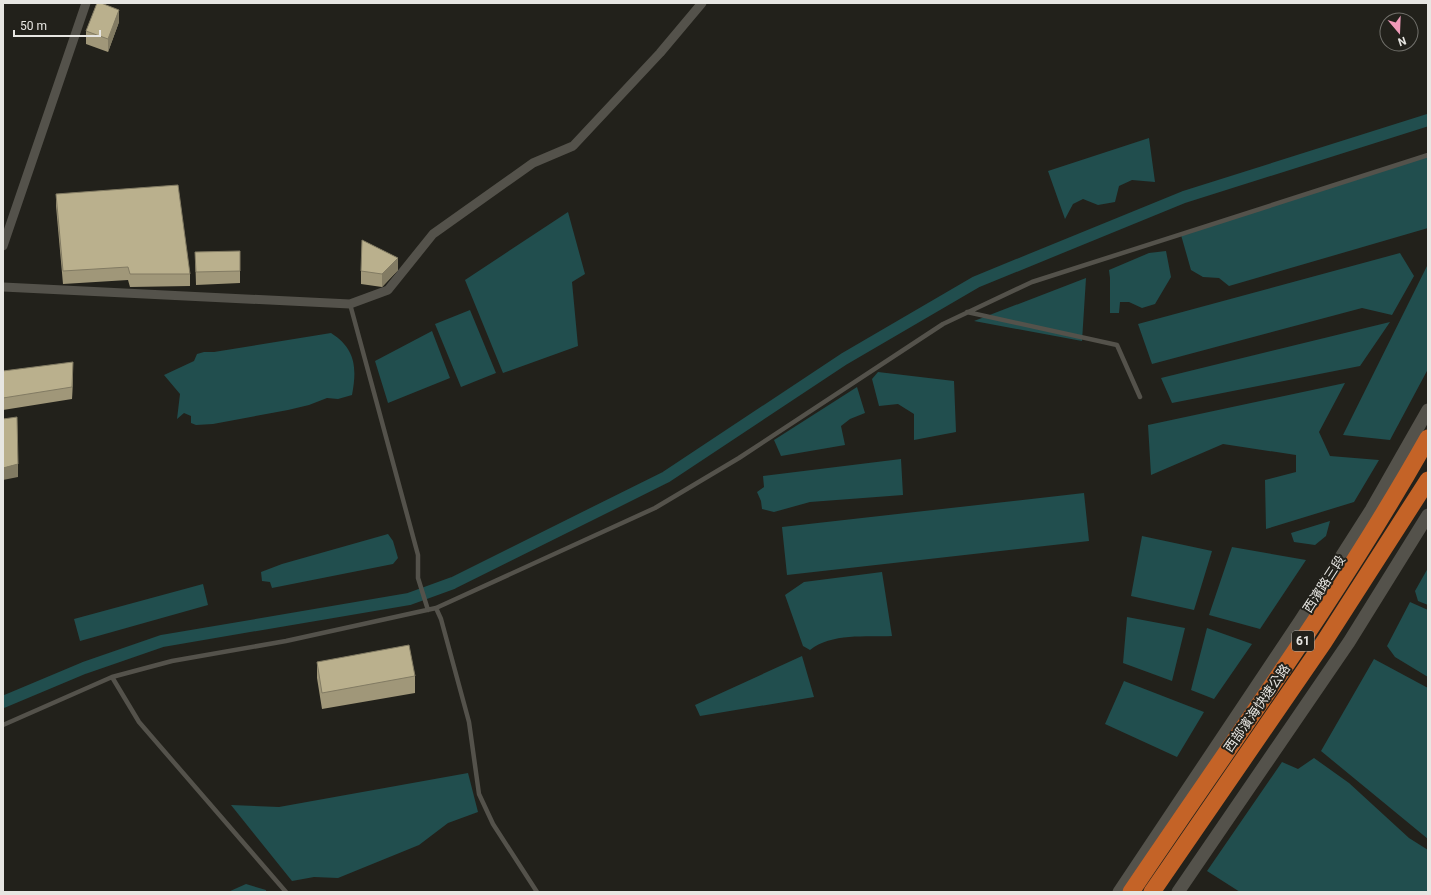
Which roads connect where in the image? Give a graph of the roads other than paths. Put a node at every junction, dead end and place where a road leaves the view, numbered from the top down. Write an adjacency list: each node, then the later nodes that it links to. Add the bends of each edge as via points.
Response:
1 (86, 3): 4 (street)
2 (702, 3): 6 (street, via 660,53 573,146 533,163 433,234 388,290)
3 (1428, 155): 7 (lane, via 1032,282)
4 (3, 246)
5 (3, 287): 6 (street)
6 (350, 304): 14 (lane, via 418,556 418,578)
7 (967, 312): 8 (lane, via 1116,345); 13 (lane, via 943,324 739,458 655,508)
8 (1140, 397)
9 (1428, 410): 19 (street, 西濱路三段, via 1346,549)
10 (1428, 438): 20 (highway, 西部濱海快速公路 / 61, via 1320,616)
11 (1428, 480): 21 (highway, 西部濱海快速公路 / 61, via 1324,642)
12 (1428, 515): 22 (street, via 1349,642)
13 (436, 608): 14 (lane); 18 (lane, via 469,722 479,794 493,824)
14 (428, 610): 15 (lane, via 286,641 172,661)
15 (112, 678): 16 (lane); 17 (lane, via 139,722)
16 (3, 725)
17 (286, 892)
18 (537, 892)
19 (1119, 892)
20 (1131, 892)
21 (1152, 892)
22 (1178, 892)

